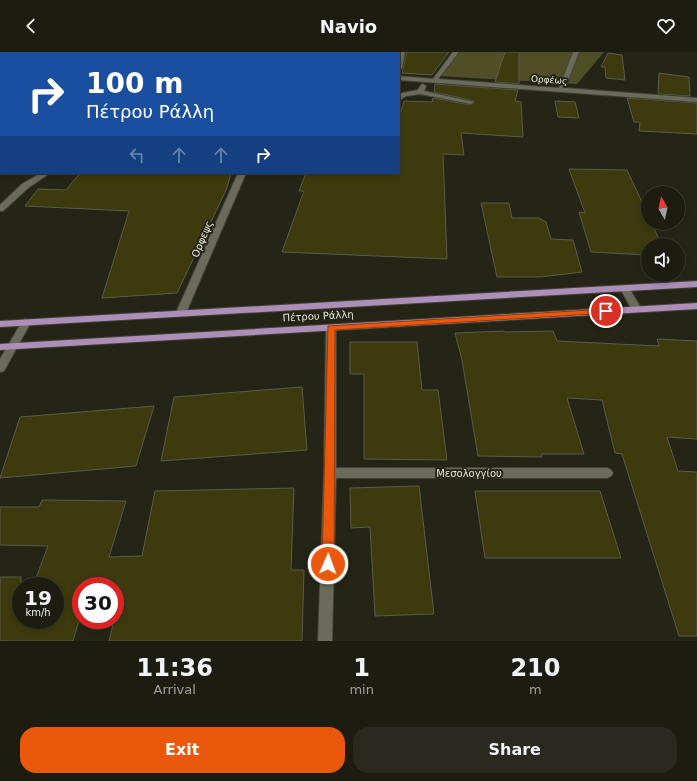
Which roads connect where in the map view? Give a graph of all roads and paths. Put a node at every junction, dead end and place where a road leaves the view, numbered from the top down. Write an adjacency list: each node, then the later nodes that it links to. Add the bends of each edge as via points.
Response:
1 (402, 52): 4 (street)
2 (456, 52): 7 (street)
3 (576, 52): 8 (street)
4 (400, 63)
5 (400, 78): 6 (street, Ορφέως)
6 (425, 80): 7 (street, Ορφέως); 9 (street)
7 (434, 81): 8 (street, Ορφέως)
8 (562, 90): 11 (street, Ορφέως)
9 (420, 92): 10 (street, via 404,94); 12 (street)
10 (400, 98)
11 (697, 100)
12 (471, 102)
13 (44, 174): 15 (street, via 25,186)
14 (242, 174): 20 (street, Ορφεψς)
15 (0, 209)
16 (697, 284): 17 (main road, Πέτρου Ράλλη)
17 (625, 288): 19 (street); 20 (main road, Πέτρου Ράλλη)
18 (697, 306): 19 (main road, Πέτρου Ράλλη)
19 (637, 310): 23 (main road, Πέτρου Ράλλη)
20 (182, 313): 21 (main road, Πέτρου Ράλλη)
21 (26, 322): 22 (main road, Πέτρου Ράλλη); 24 (street)
22 (0, 324)
23 (331, 328): 24 (main road, Πέτρου Ράλλη); 27 (street)
24 (12, 346): 25 (main road, Πέτρου Ράλλη); 26 (street)
25 (0, 347)
26 (0, 368)
27 (330, 473): 28 (street, Μεσολογγίου); 29 (street)
28 (607, 473)
29 (326, 641)

